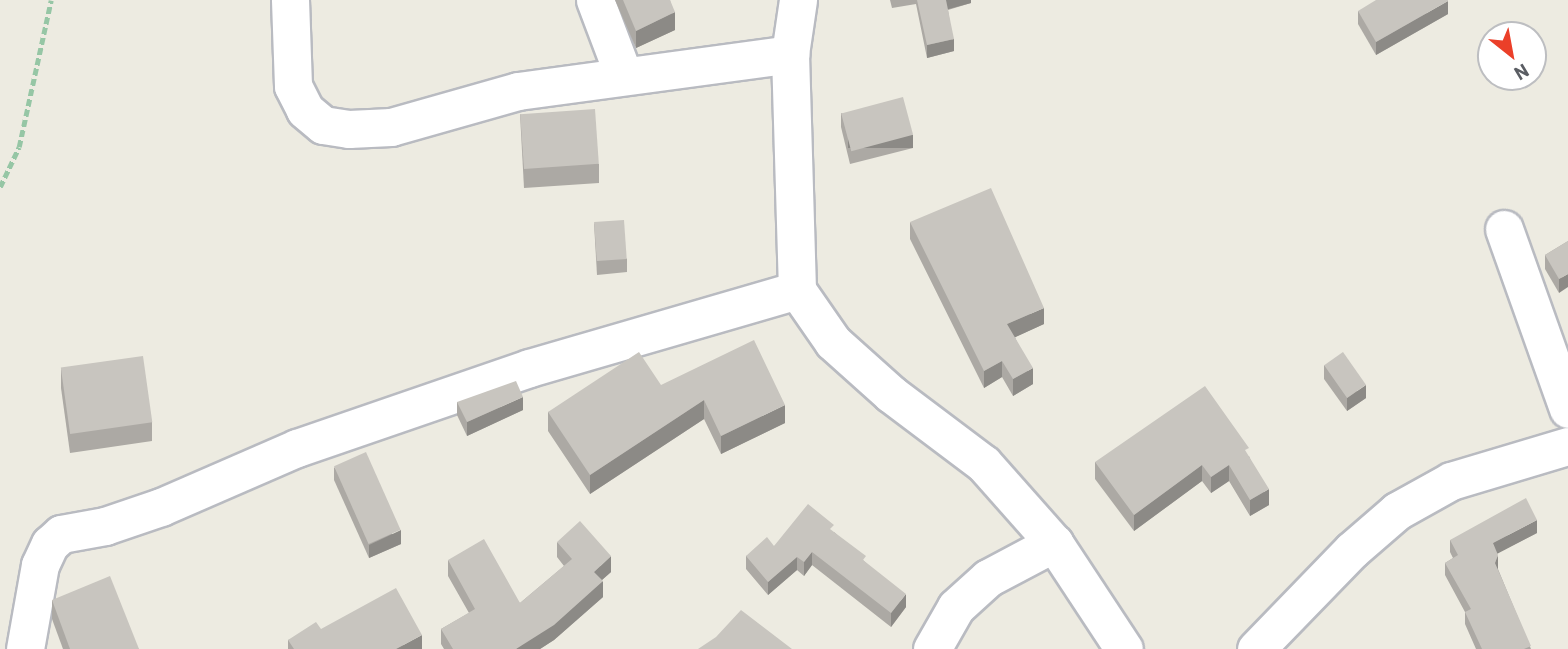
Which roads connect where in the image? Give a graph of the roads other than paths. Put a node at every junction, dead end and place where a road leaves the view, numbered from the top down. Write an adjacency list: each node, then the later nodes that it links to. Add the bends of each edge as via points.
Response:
1 (290, 0): 5 (street, via 293,86 305,110 323,125 391,127 518,91)
2 (595, 0): 5 (street)
3 (798, 0): 4 (street)
4 (790, 54): 5 (street); 7 (street)
5 (623, 74)
6 (1504, 229): 8 (street)
7 (797, 290): 10 (street, via 833,342 891,394 984,464); 11 (street, via 529,368 297,448 161,508 105,527 61,534 40,565)
8 (1568, 409)
9 (1568, 446): 14 (street, via 1451,481 1397,511 1352,550)
10 (1054, 542): 12 (street, via 988,578 956,607); 13 (street)
11 (25, 649)
12 (932, 649)
13 (1124, 649)
14 (1256, 649)

